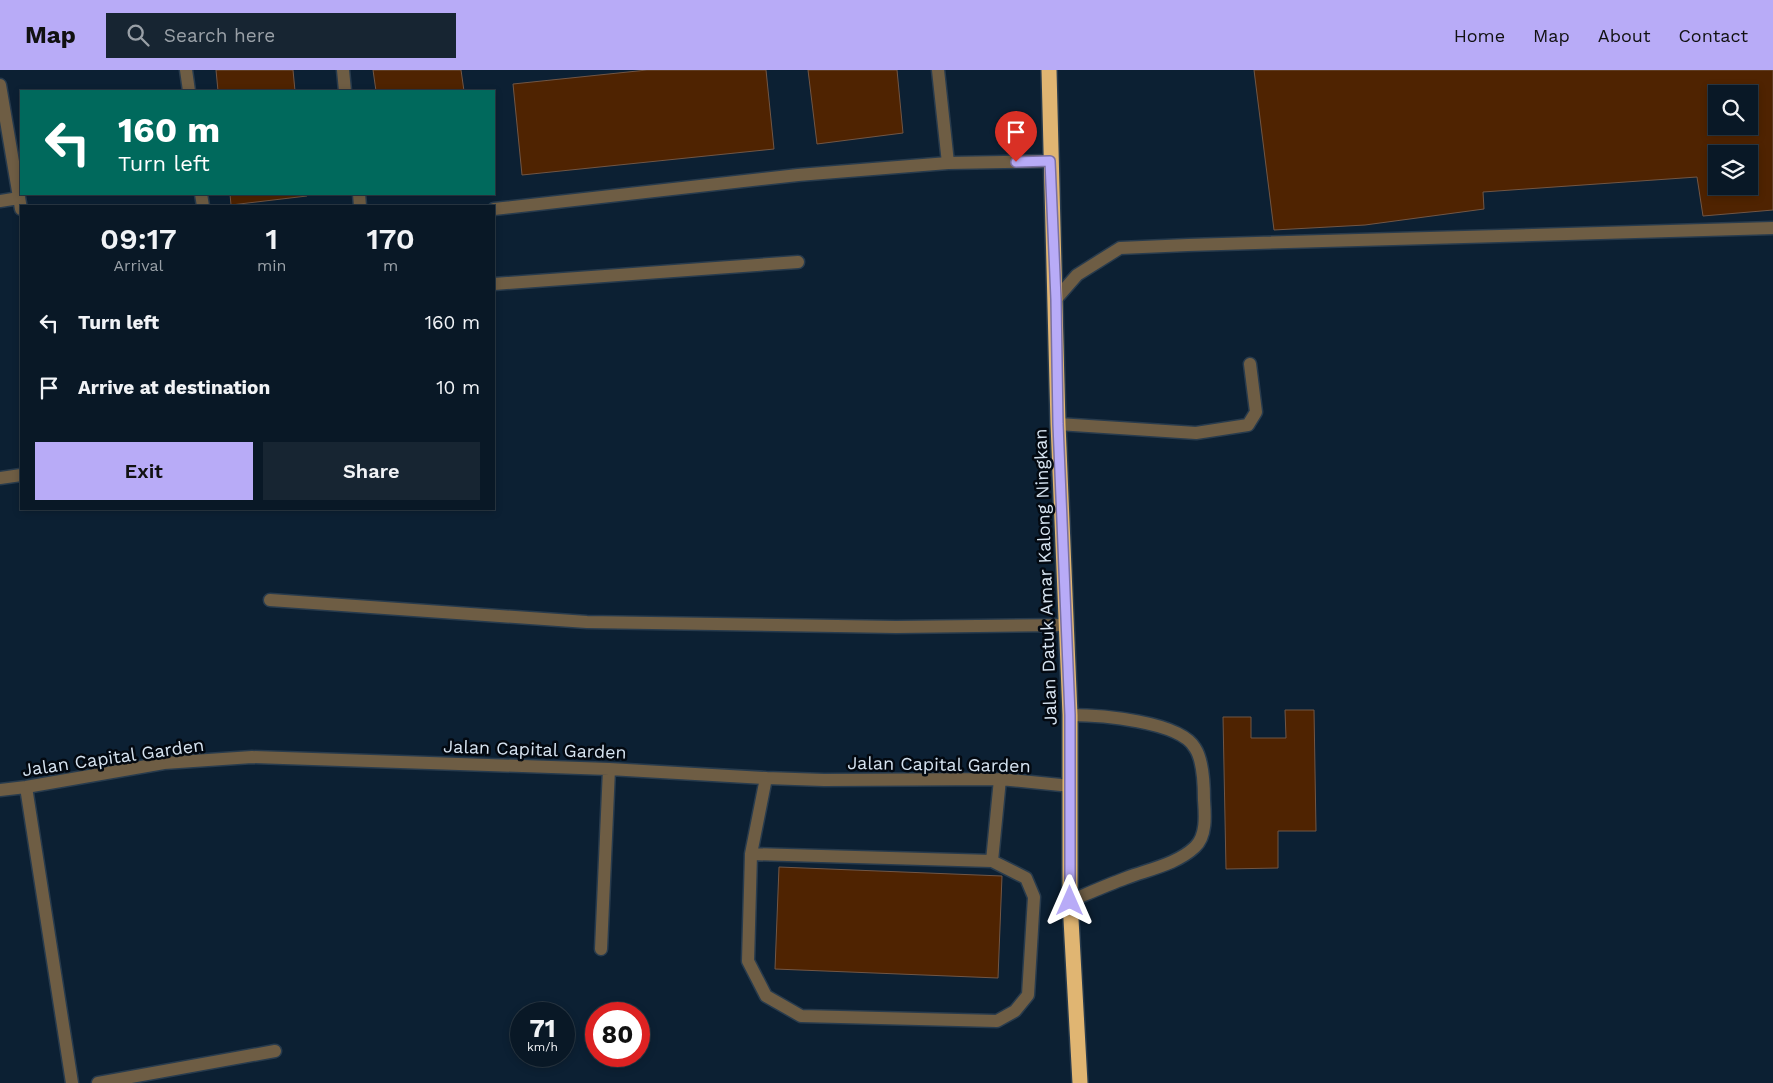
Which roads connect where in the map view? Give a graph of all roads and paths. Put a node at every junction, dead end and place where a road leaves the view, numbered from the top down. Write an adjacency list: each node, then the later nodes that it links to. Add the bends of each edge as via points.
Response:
1 (186, 70): 6 (street)
2 (343, 70): 7 (street)
3 (938, 70): 9 (street)
4 (1049, 70): 8 (highway, Jalan Datuk Amar Kalong Ningkan)
5 (0, 85): 11 (street)
6 (189, 90)
7 (345, 90)
8 (1050, 161): 9 (street); 16 (highway, Jalan Datuk Amar Kalong Ningkan)
9 (948, 163): 12 (street)
10 (0, 201): 11 (street)
11 (20, 204)
12 (495, 209)
13 (1773, 228): 16 (street, via 1120,248 1077,275)
14 (798, 262): 15 (street)
15 (495, 284)
16 (1056, 299): 18 (highway, Jalan Datuk Amar Kalong Ningkan)
17 (1250, 364): 18 (street, via 1256,412 1248,425 1196,433)
18 (1058, 424): 22 (highway, Jalan Datuk Amar Kalong Ningkan)
19 (20, 474): 20 (street)
20 (0, 478)
21 (270, 600): 22 (street, via 587,622 896,627)
22 (1067, 625): 23 (highway, Jalan Datuk Amar Kalong Ningkan)
23 (1070, 715): 27 (highway, Jalan Datuk Amar Kalong Ningkan); 32 (street, via 1100,715 1151,724 1184,735 1196,748 1203,775 1206,824 1197,845 1177,860)
24 (609, 768): 25 (street, Jalan Capital Garden); 28 (street, Jalan Capital Garden, via 252,757 164,763); 33 (street)
25 (766, 778): 26 (street, Jalan Capital Garden); 30 (street)
26 (1000, 779): 27 (street, Jalan Capital Garden); 31 (street)
27 (1070, 786): 32 (highway, Jalan Datuk Amar Kalong Ningkan)
28 (26, 787): 29 (street, Jalan Capital Garden); 35 (street)
29 (0, 790)
30 (751, 854): 31 (street); 31 (street, via 748,961 766,996 801,1016 996,1021 1015,1012 1028,995 1034,897 1026,878)
31 (992, 861)
32 (1070, 901): 37 (highway, Jalan Datuk Amar Kalong Ningkan)
33 (601, 949)
34 (275, 1051): 36 (street)
35 (72, 1083)
36 (98, 1083)
37 (1080, 1083)

